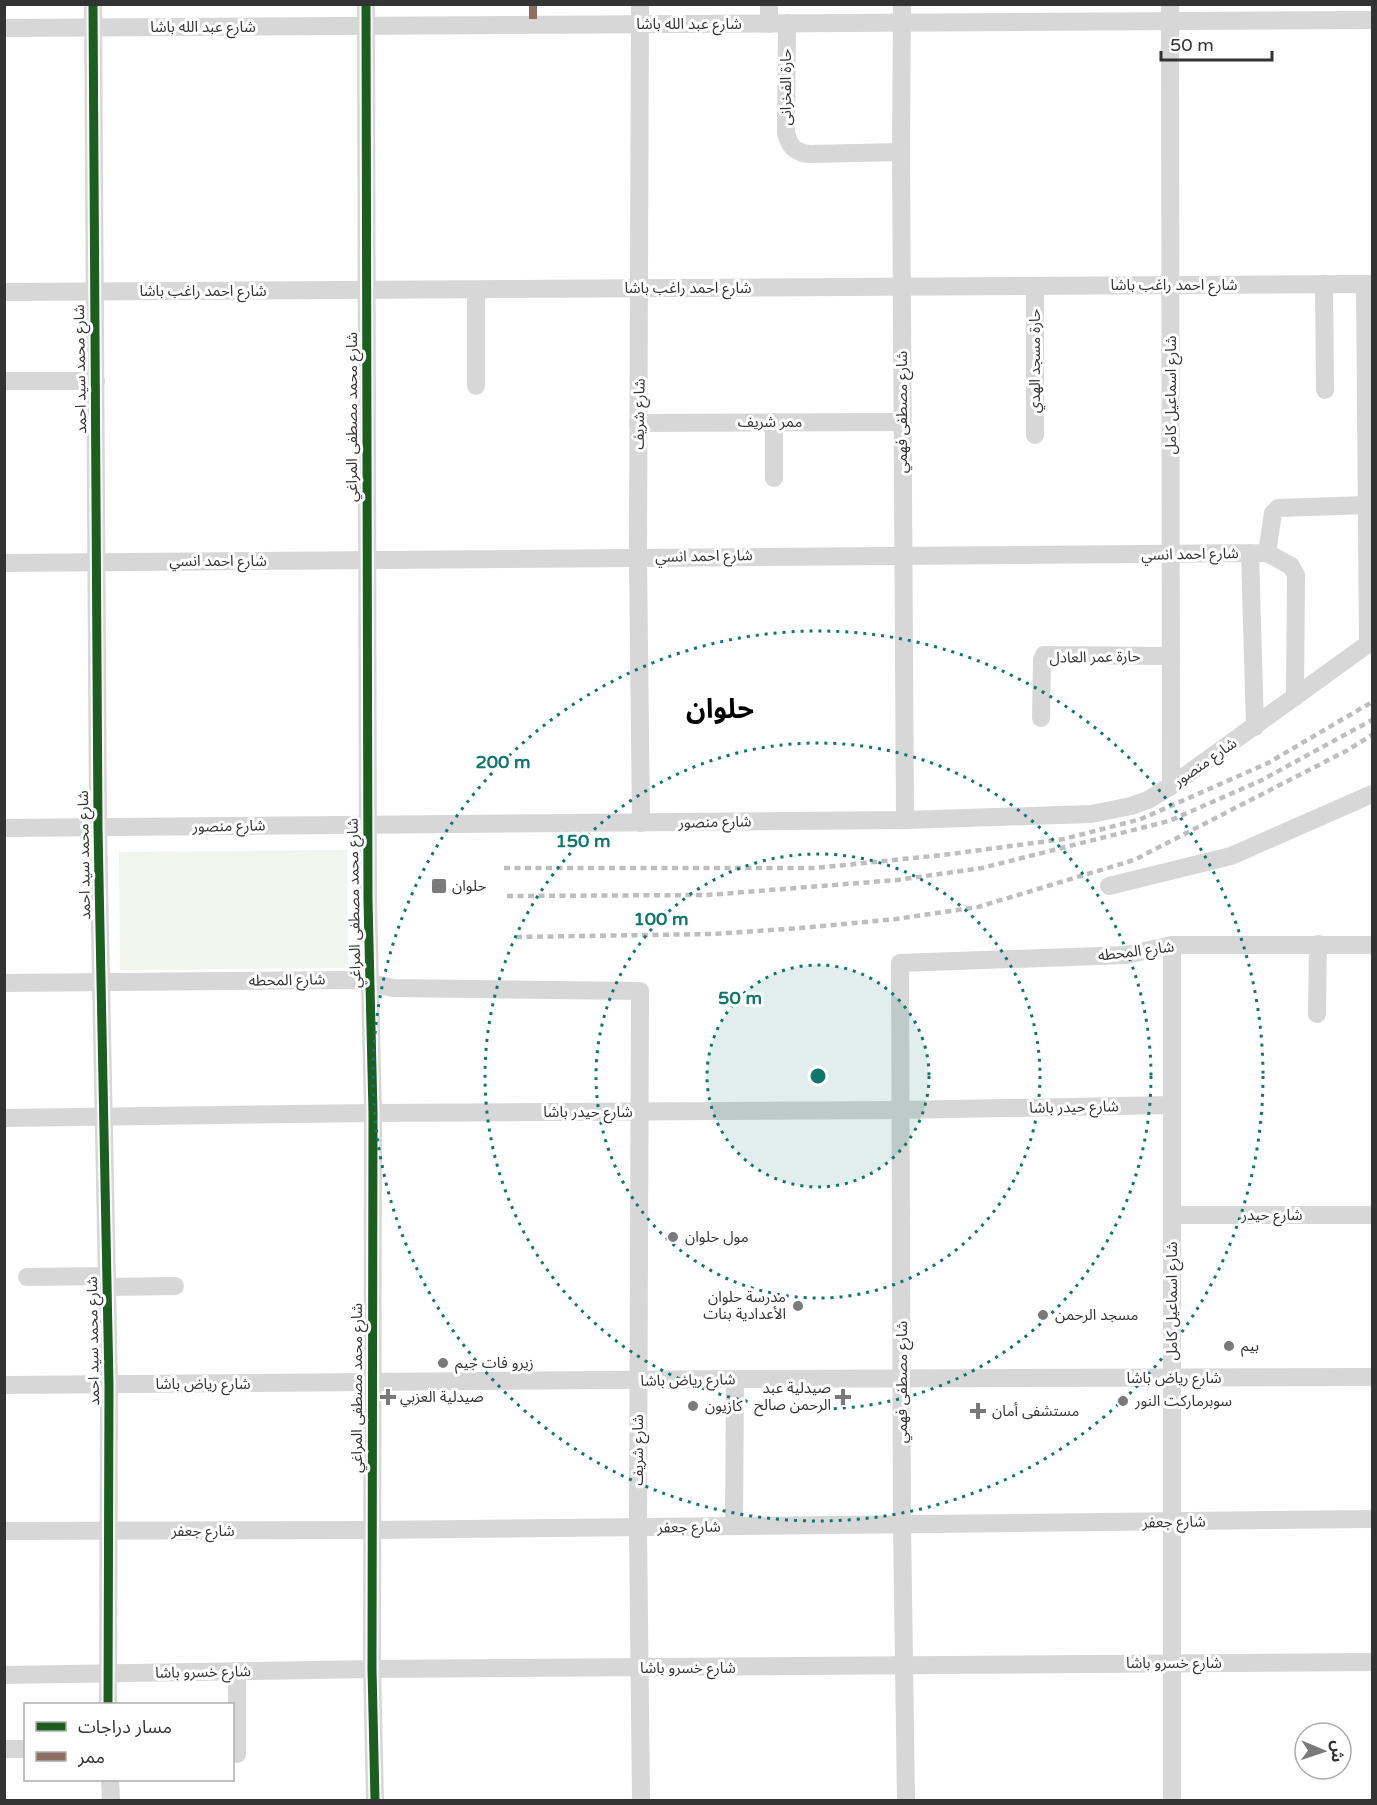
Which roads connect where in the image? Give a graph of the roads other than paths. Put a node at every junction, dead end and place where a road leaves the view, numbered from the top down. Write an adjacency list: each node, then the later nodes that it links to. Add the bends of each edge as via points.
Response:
1 (93, 4): 14 (street, شارع محمد سيد احمد)
2 (366, 4): 12 (street, شارع محمد مصطفى المراغي)
3 (640, 4): 10 (street, شارع شريف)
4 (769, 4): 11 (street, حارة الفخرانى)
5 (902, 4): 9 (street, شارع مصطفى فهمي)
6 (1170, 12): 7 (street, شارع عبد الله باشا); 9 (street, شارع عبد الله باشا); 18 (street, شارع اسماعيل كامل)
7 (1300, 12): 8 (street, شارع عبد الله باشا)
8 (1372, 20)
9 (902, 23): 11 (street, شارع عبد الله باشا); 15 (street, شارع مصطفى فهمي)
10 (640, 24): 11 (street, شارع عبد الله باشا); 12 (street, شارع عبد الله باشا); 21 (street, شارع شريف)
11 (778, 24): 15 (street, حارة الفخرانى, via 786,133 793,149 810,154)
12 (366, 26): 14 (street, شارع عبد الله باشا); 22 (street, شارع محمد مصطفى المراغي)
13 (4, 28): 14 (street, شارع عبد الله باشا)
14 (93, 28): 24 (street, شارع محمد سيد احمد)
15 (901, 152): 20 (street, شارع مصطفى فهمي)
16 (1324, 284): 17 (street, شارع احمد راغب باشا); 18 (street, شارع احمد راغب باشا); 29 (street)
17 (1369, 284): 35 (street)
18 (1170, 285): 19 (street, شارع احمد راغب باشا); 37 (street, شارع اسماعيل كامل)
19 (1035, 286): 20 (street, شارع احمد راغب باشا); 33 (street, حارة مسجد الهدي)
20 (902, 287): 21 (street, شارع احمد راغب باشا); 31 (street, شارع مصطفى فهمي)
21 (640, 288): 23 (street, شارع احمد راغب باشا); 32 (street, شارع شريف)
22 (367, 290): 23 (street, شارع احمد راغب باشا); 24 (street, شارع احمد راغب باشا); 40 (street, شارع محمد مصطفى المراغي)
23 (476, 290): 28 (street)
24 (94, 291): 25 (street, شارع احمد راغب باشا); 27 (street, شارع محمد سيد احمد)
25 (4, 292)
26 (4, 381): 27 (street)
27 (96, 381): 41 (street, شارع محمد سيد احمد)
28 (476, 386)
29 (1325, 390)
30 (774, 422): 31 (street, ممر شريف); 32 (street, ممر شريف); 34 (street)
31 (902, 422): 38 (street, شارع مصطفى فهمي)
32 (638, 423): 39 (street, شارع شريف)
33 (1035, 435)
34 (774, 478)
35 (1367, 505): 36 (street, via 1278,508); 43 (street)
36 (1259, 553): 37 (street, شارع احمد انسي); 45 (street, via 1291,566 1296,575); 47 (street)
37 (1171, 554): 38 (street, شارع احمد انسي); 44 (street, شارع اسماعيل كامل)
38 (904, 556): 39 (street, شارع احمد انسي); 50 (street, شارع مصطفى فهمي)
39 (638, 557): 40 (street, شارع احمد انسي); 51 (street, شارع شريف)
40 (367, 560): 41 (street, شارع احمد انسي); 52 (street, شارع محمد مصطفى المراغي)
41 (97, 562): 42 (street, شارع احمد انسي); 54 (street, شارع محمد سيد احمد)
42 (4, 563)
43 (1370, 643): 45 (street, شارع منصور)
44 (1171, 656): 46 (street, حارة عمر العادل, via 1044,655); 48 (street, شارع اسماعيل كامل)
45 (1296, 697): 47 (street, شارع منصور)
46 (1041, 718)
47 (1255, 727): 48 (street, شارع منصور)
48 (1171, 786): 50 (street, شارع منصور, via 1131,806 1091,814)
49 (1372, 794): 55 (street, via 1231,856)
50 (905, 820): 51 (street, شارع منصور)
51 (640, 823): 52 (street, شارع منصور)
52 (368, 825): 54 (street, شارع منصور); 61 (street, شارع محمد مصطفى المراغي)
53 (4, 828): 54 (street, شارع منصور)
54 (98, 828): 60 (street, شارع محمد سيد احمد)
55 (1109, 886)
56 (1318, 944): 57 (street, شارع المحطه); 58 (street, شارع المحطه); 64 (street)
57 (1172, 945): 59 (street, شارع المحطه, via 1126,955); 65 (street, شارع اسماعيل كامل)
58 (1372, 945)
59 (900, 963): 66 (street, شارع مصطفى فهمي)
60 (101, 982): 61 (street, شارع المحطه); 62 (street, شارع المحطه); 69 (street, شارع محمد سيد احمد)
61 (369, 982): 63 (street, شارع المحطه, via 393,988); 68 (street, شارع محمد مصطفى المراغي)
62 (4, 983)
63 (640, 991): 67 (street, شارع شريف)
64 (1317, 1014)
65 (1172, 1105): 66 (street, شارع حيدر باشا); 71 (street, شارع اسماعيل كامل)
66 (901, 1110): 67 (street, شارع حيدر باشا); 79 (street, شارع مصطفى فهمي)
67 (640, 1111): 68 (street, شارع حيدر باشا); 80 (street, شارع شريف)
68 (373, 1113): 69 (street, شارع حيدر باشا); 81 (street, شارع محمد مصطفى المراغي)
69 (103, 1117): 70 (street, شارع حيدر باشا); 74 (street, شارع محمد سيد احمد)
70 (4, 1118)
71 (1172, 1215): 72 (street, شارع حيدر); 77 (street, شارع اسماعيل كامل)
72 (1372, 1215)
73 (27, 1277): 74 (street)
74 (107, 1282): 75 (street); 83 (street, شارع محمد سيد احمد)
75 (175, 1286)
76 (1372, 1377): 77 (street, شارع رياض باشا)
77 (1172, 1378): 79 (street, شارع رياض باشا); 85 (street, شارع اسماعيل كامل)
78 (735, 1379): 79 (street, شارع رياض باشا); 80 (street, شارع رياض باشا); 87 (street)
79 (902, 1379): 86 (street, شارع مصطفى فهمي)
80 (639, 1380): 81 (street, شارع رياض باشا); 88 (street, شارع شريف)
81 (371, 1383): 83 (street, شارع رياض باشا); 89 (street, شارع محمد مصطفى المراغي)
82 (4, 1385): 83 (street, شارع رياض باشا)
83 (109, 1385): 90 (street, شارع محمد سيد احمد)
84 (1372, 1519): 85 (street, شارع جعفر)
85 (1172, 1522): 86 (street, شارع جعفر); 93 (street, شارع اسماعيل كامل)
86 (902, 1524): 87 (street, شارع جعفر); 94 (street, شارع مصطفى فهمي)
87 (734, 1526): 88 (street, شارع جعفر)
88 (638, 1527): 89 (street, شارع جعفر); 95 (street, شارع شريف)
89 (372, 1530): 90 (street, شارع جعفر); 96 (street, شارع محمد مصطفى المراغي)
90 (108, 1531): 91 (street, شارع جعفر); 98 (street, شارع محمد سيد احمد)
91 (4, 1532)
92 (1372, 1662): 93 (street, شارع خسرو باشا)
93 (1173, 1663): 94 (street, شارع خسرو باشا); 109 (street, شارع اسماعيل كامل)
94 (905, 1666): 95 (street, شارع خسرو باشا); 108 (street, شارع مصطفى فهمي)
95 (640, 1668): 96 (street, شارع خسرو باشا); 107 (street, شارع شريف)
96 (372, 1669): 97 (street, شارع خسرو باشا); 106 (street, شارع محمد مصطفى المراغي)
97 (237, 1671): 98 (street, شارع خسرو باشا); 103 (street)
98 (107, 1673): 99 (street, شارع خسرو باشا); 100 (street, شارع محمد سيد احمد)
99 (4, 1675)
100 (108, 1703)
101 (4, 1749): 102 (street)
102 (24, 1749)
103 (237, 1754)
104 (110, 1781): 105 (street)
105 (111, 1800)
106 (375, 1800)
107 (641, 1800)
108 (906, 1800)
109 (1173, 1800)

